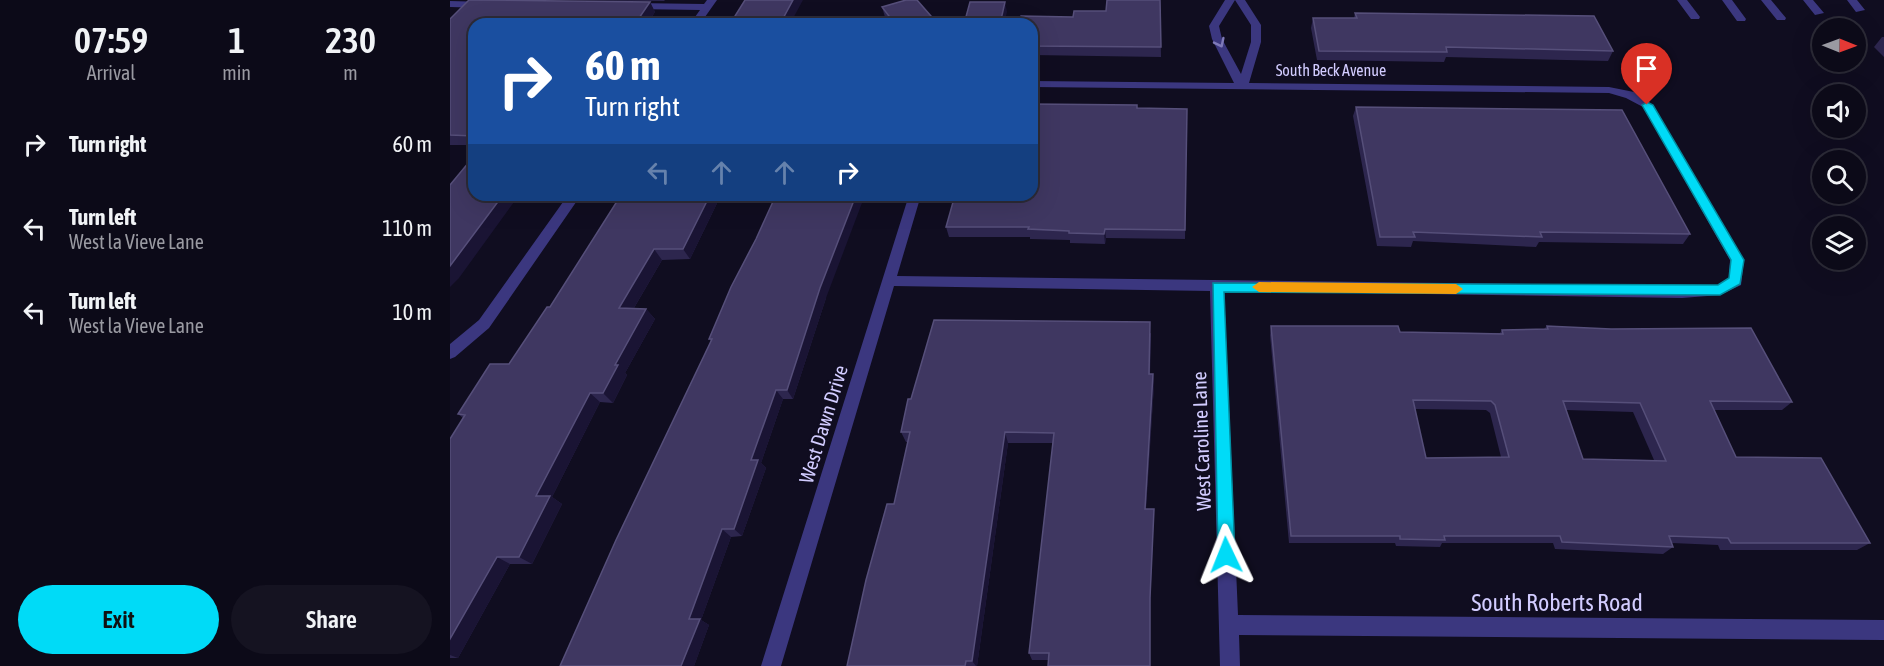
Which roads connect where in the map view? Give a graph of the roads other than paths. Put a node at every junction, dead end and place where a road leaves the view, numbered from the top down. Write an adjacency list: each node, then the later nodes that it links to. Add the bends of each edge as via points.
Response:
1 (1230, 0): 19 (street, one-way to 19, via 1214,26)
2 (1240, 0): 19 (street, via 1256,25 1256,42)
3 (1682, 0): 14 (street)
4 (1726, 0): 17 (street)
5 (1766, 0): 16 (street)
6 (1808, 0): 13 (street)
7 (1852, 0): 12 (street)
8 (710, 3): 11 (street); 15 (street)
9 (450, 4): 10 (street)
10 (499, 5)
11 (625, 6)
12 (1860, 10)
13 (1819, 13)
14 (1695, 17)
15 (699, 18)
16 (1781, 18)
17 (1741, 19)
18 (1038, 84): 19 (street, South Beck Avenue)
19 (1242, 87): 23 (street, South Beck Avenue, via 1598,89 1630,95 1647,105 1668,136 1737,260 1736,281 1720,290 1682,292)
20 (571, 201): 24 (street, via 484,324)
21 (913, 201): 22 (street, West Dawn Drive)
22 (889, 281): 23 (street); 27 (street, West Dawn Drive)
23 (1217, 287): 25 (street, West Caroline Lane)
24 (450, 353)
25 (1229, 625): 26 (street, South Roberts Road); 28 (street, West Caroline Lane)
26 (1884, 630)
27 (771, 666)
28 (1230, 666)

